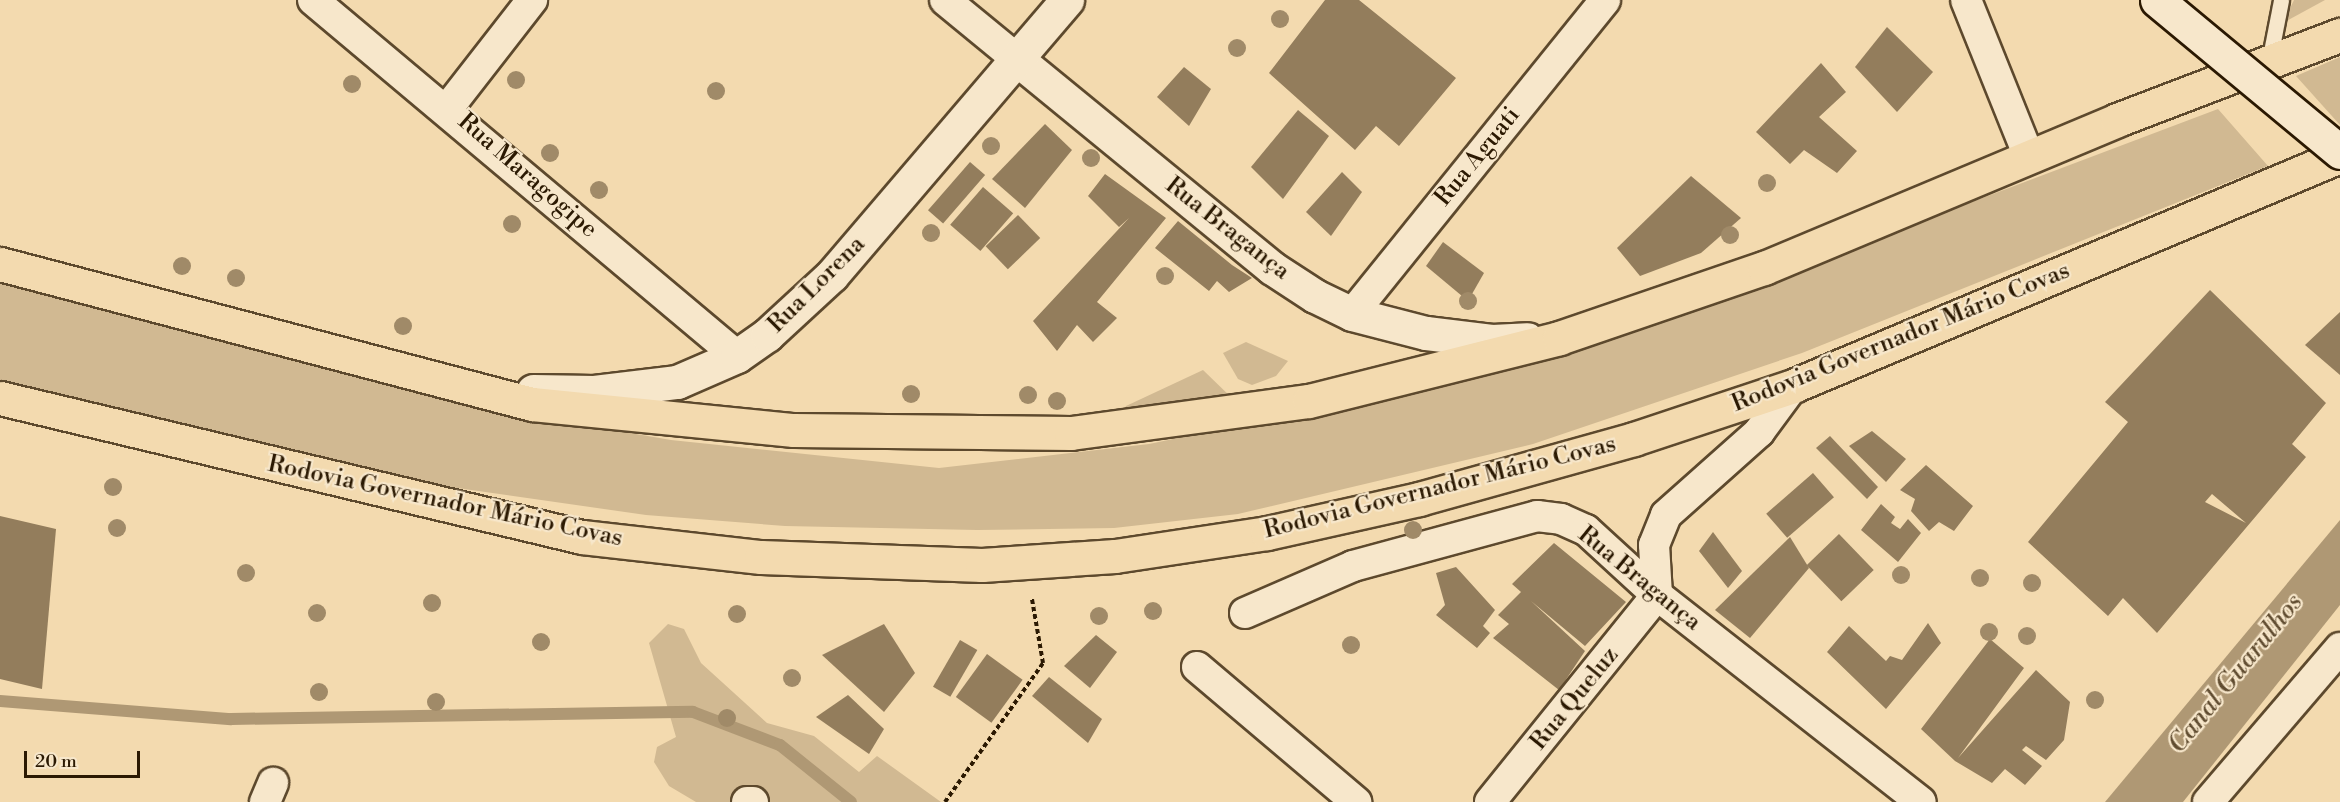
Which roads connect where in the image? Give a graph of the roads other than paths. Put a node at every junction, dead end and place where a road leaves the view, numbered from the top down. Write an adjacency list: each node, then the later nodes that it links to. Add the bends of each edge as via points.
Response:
1 (313, 0): 12 (street, Rua Maragogipe)
2 (532, 0): 12 (street)
3 (945, 0): 10 (street, Rua Bragança)
4 (1067, 0): 10 (main road, Rua Lorena)
5 (1605, 0): 16 (street, Rua Aguati)
6 (1966, 0): 14 (street)
7 (2157, 0): 13 (main road, bridge)
8 (2281, 0): 11 (lane)
9 (2340, 35): 11 (highway)
10 (1018, 60): 16 (main road, Rua Bragança, via 1272,268); 18 (main road, Rua Lorena, via 832,275)
11 (2270, 62): 14 (highway)
12 (448, 108): 18 (street, Rua Maragogipe)
13 (2340, 154): 19 (highway, Rodovia Governador Mário Covas)
14 (2029, 157): 17 (highway, via 1764,268)
15 (0, 264): 20 (highway)
16 (1352, 314): 17 (main road, Rua Bragança, via 1492,341)
17 (1559, 338): 20 (highway, via 1309,401 1071,433 794,430 532,404)
18 (737, 356): 20 (main road, Rua Lorena, via 677,382 646,387 594,392)
19 (1793, 386): 21 (highway, Rodovia Governador Mário Covas, via 1634,440 1419,499 1198,545 1025,562 761,557 582,537); 22 (street, via 1759,432 1666,515 1654,545)
20 (471, 389)
21 (0, 398)
22 (1657, 595): 23 (street, Rua Bragança, via 1586,530 1537,516 1353,566); 27 (street, Rua Queluz); 28 (street, Rua Bragança)
23 (1245, 613)
24 (2336, 663): 29 (street)
25 (1197, 667): 26 (street)
26 (1356, 802)
27 (1490, 802)
28 (1921, 802)
29 (2208, 802)

